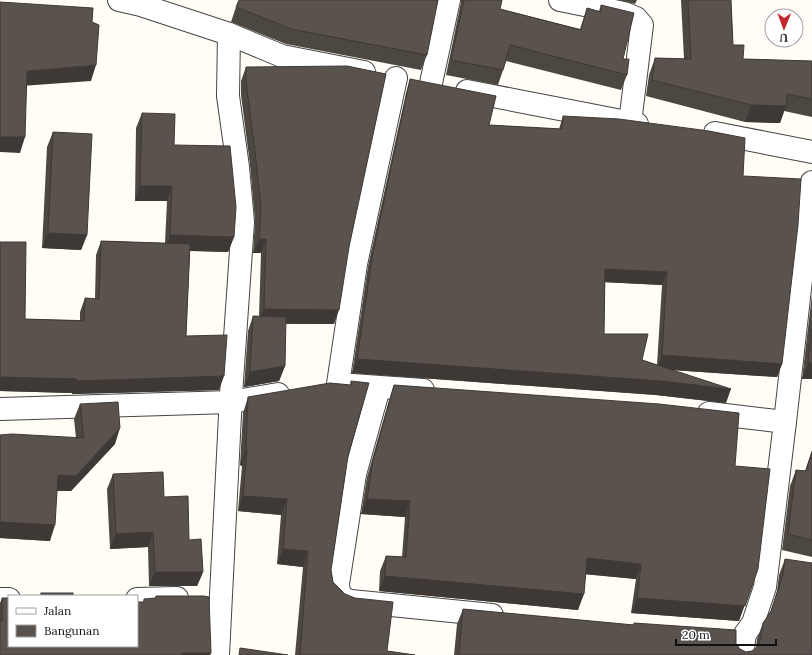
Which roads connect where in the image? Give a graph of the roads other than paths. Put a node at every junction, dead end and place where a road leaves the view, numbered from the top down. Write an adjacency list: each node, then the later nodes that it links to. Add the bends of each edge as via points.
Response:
1 (119, 0): 4 (street)
2 (449, 0): 6 (street)
3 (560, 0): 7 (street, via 624,13 636,18 642,26)
4 (229, 34): 5 (street, via 282,56); 17 (street, via 228,96 243,222)
5 (396, 78): 6 (street); 12 (street, via 356,264)
6 (431, 84): 7 (street)
7 (630, 123): 8 (street)
8 (660, 127)
9 (698, 131): 10 (street)
10 (812, 152)
11 (812, 182): 20 (street)
12 (338, 384): 13 (street); 14 (street)
13 (316, 388)
14 (379, 388): 16 (street); 25 (street, via 355,474 338,584 340,595 351,601)
15 (294, 391): 17 (street)
16 (446, 392)
17 (231, 402): 18 (street); 24 (street)
18 (0, 409)
19 (691, 411): 20 (street)
20 (785, 422): 21 (street)
21 (769, 560): 22 (street); 27 (street, via 761,600 753,623)
22 (790, 564)
23 (138, 599): 24 (street)
24 (220, 599): 28 (street)
25 (509, 617)
26 (722, 632): 27 (street)
27 (745, 634): 29 (street)
28 (218, 655)
29 (742, 655)

